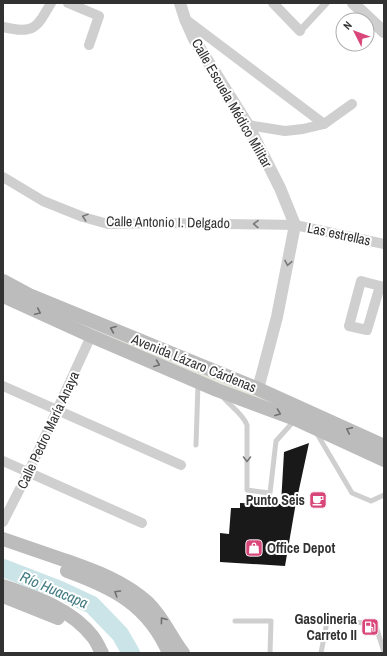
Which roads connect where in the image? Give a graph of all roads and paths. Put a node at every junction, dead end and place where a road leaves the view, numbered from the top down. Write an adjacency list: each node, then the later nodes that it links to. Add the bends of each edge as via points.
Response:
1 (51, 3): 8 (street, via 36,27 24,31)
2 (68, 3): 11 (street, via 99,16)
3 (180, 3): 7 (street, Calle Escuela Médico Militar)
4 (273, 3): 9 (street)
5 (326, 3): 9 (street)
6 (353, 3): 10 (street)
7 (185, 19): 13 (street); 14 (street, Calle Escuela Médico Militar, via 194,39)
8 (3, 27)
9 (300, 31)
10 (384, 32)
11 (89, 45)
12 (352, 104): 13 (street)
13 (324, 124): 14 (street, via 285,131)
14 (248, 125): 16 (street, Calle Escuela Médico Militar, via 280,188)
15 (3, 177): 16 (street, Calle Antonio I. Delgado, one-way to 15, via 108,224 43,201)
16 (295, 225): 17 (street, Las estrellas); 24 (street, one-way to 24, via 277,317)
17 (384, 244)
18 (3, 281): 24 (main road, Avenida Lázaro Cárdenas, one-way to 18)
19 (382, 286): 19 (street, via 361,281 349,326 367,330)
20 (3, 296): 21 (main road, Avenida Lázaro Cárdenas, one-way to 21)
21 (91, 336): 22 (main road, Avenida Lázaro Cárdenas, one-way to 22); 26 (street, Calle Pedro María Anaya)
22 (198, 381): 25 (main road, Avenida Lázaro Cárdenas); 29 (lane)
23 (3, 386): 26 (street)
24 (258, 389): 30 (main road, Avenida Lázaro Cárdenas, one-way to 24)
25 (217, 390): 27 (main road, Avenida Lázaro Cárdenas, one-way to 27); 27 (lane, one-way to 27, via 244,418 247,426 247,490 270,494 276,441)
26 (58, 410): 33 (street); 34 (street, Calle Pedro María Anaya)
27 (295, 419): 28 (main road, Avenida Lázaro Cárdenas)
28 (314, 428): 31 (main road, Avenida Lázaro Cárdenas); 35 (lane, via 352,493 371,501)
29 (196, 445)
30 (384, 446)
31 (384, 460)
32 (3, 461): 34 (street)
33 (181, 465)
34 (29, 471): 36 (street, Calle Pedro María Anaya); 37 (street)
35 (384, 495)
36 (3, 522)
37 (142, 523)
38 (3, 539): 47 (main road, one-way to 38, via 164,621 131,589 89,569)
39 (3, 549): 46 (main road, one-way to 39, via 157,630 132,602 119,593)
40 (3, 586): 45 (main road, via 35,597 77,621 93,637)
41 (3, 596): 44 (main road, via 71,625 85,638)
42 (235, 621): 48 (lane, via 271,621)
43 (384, 652): 49 (lane, via 375,623 327,622)
44 (94, 653)
45 (102, 653)
46 (169, 653)
47 (184, 653)
48 (270, 653)
49 (321, 653)

